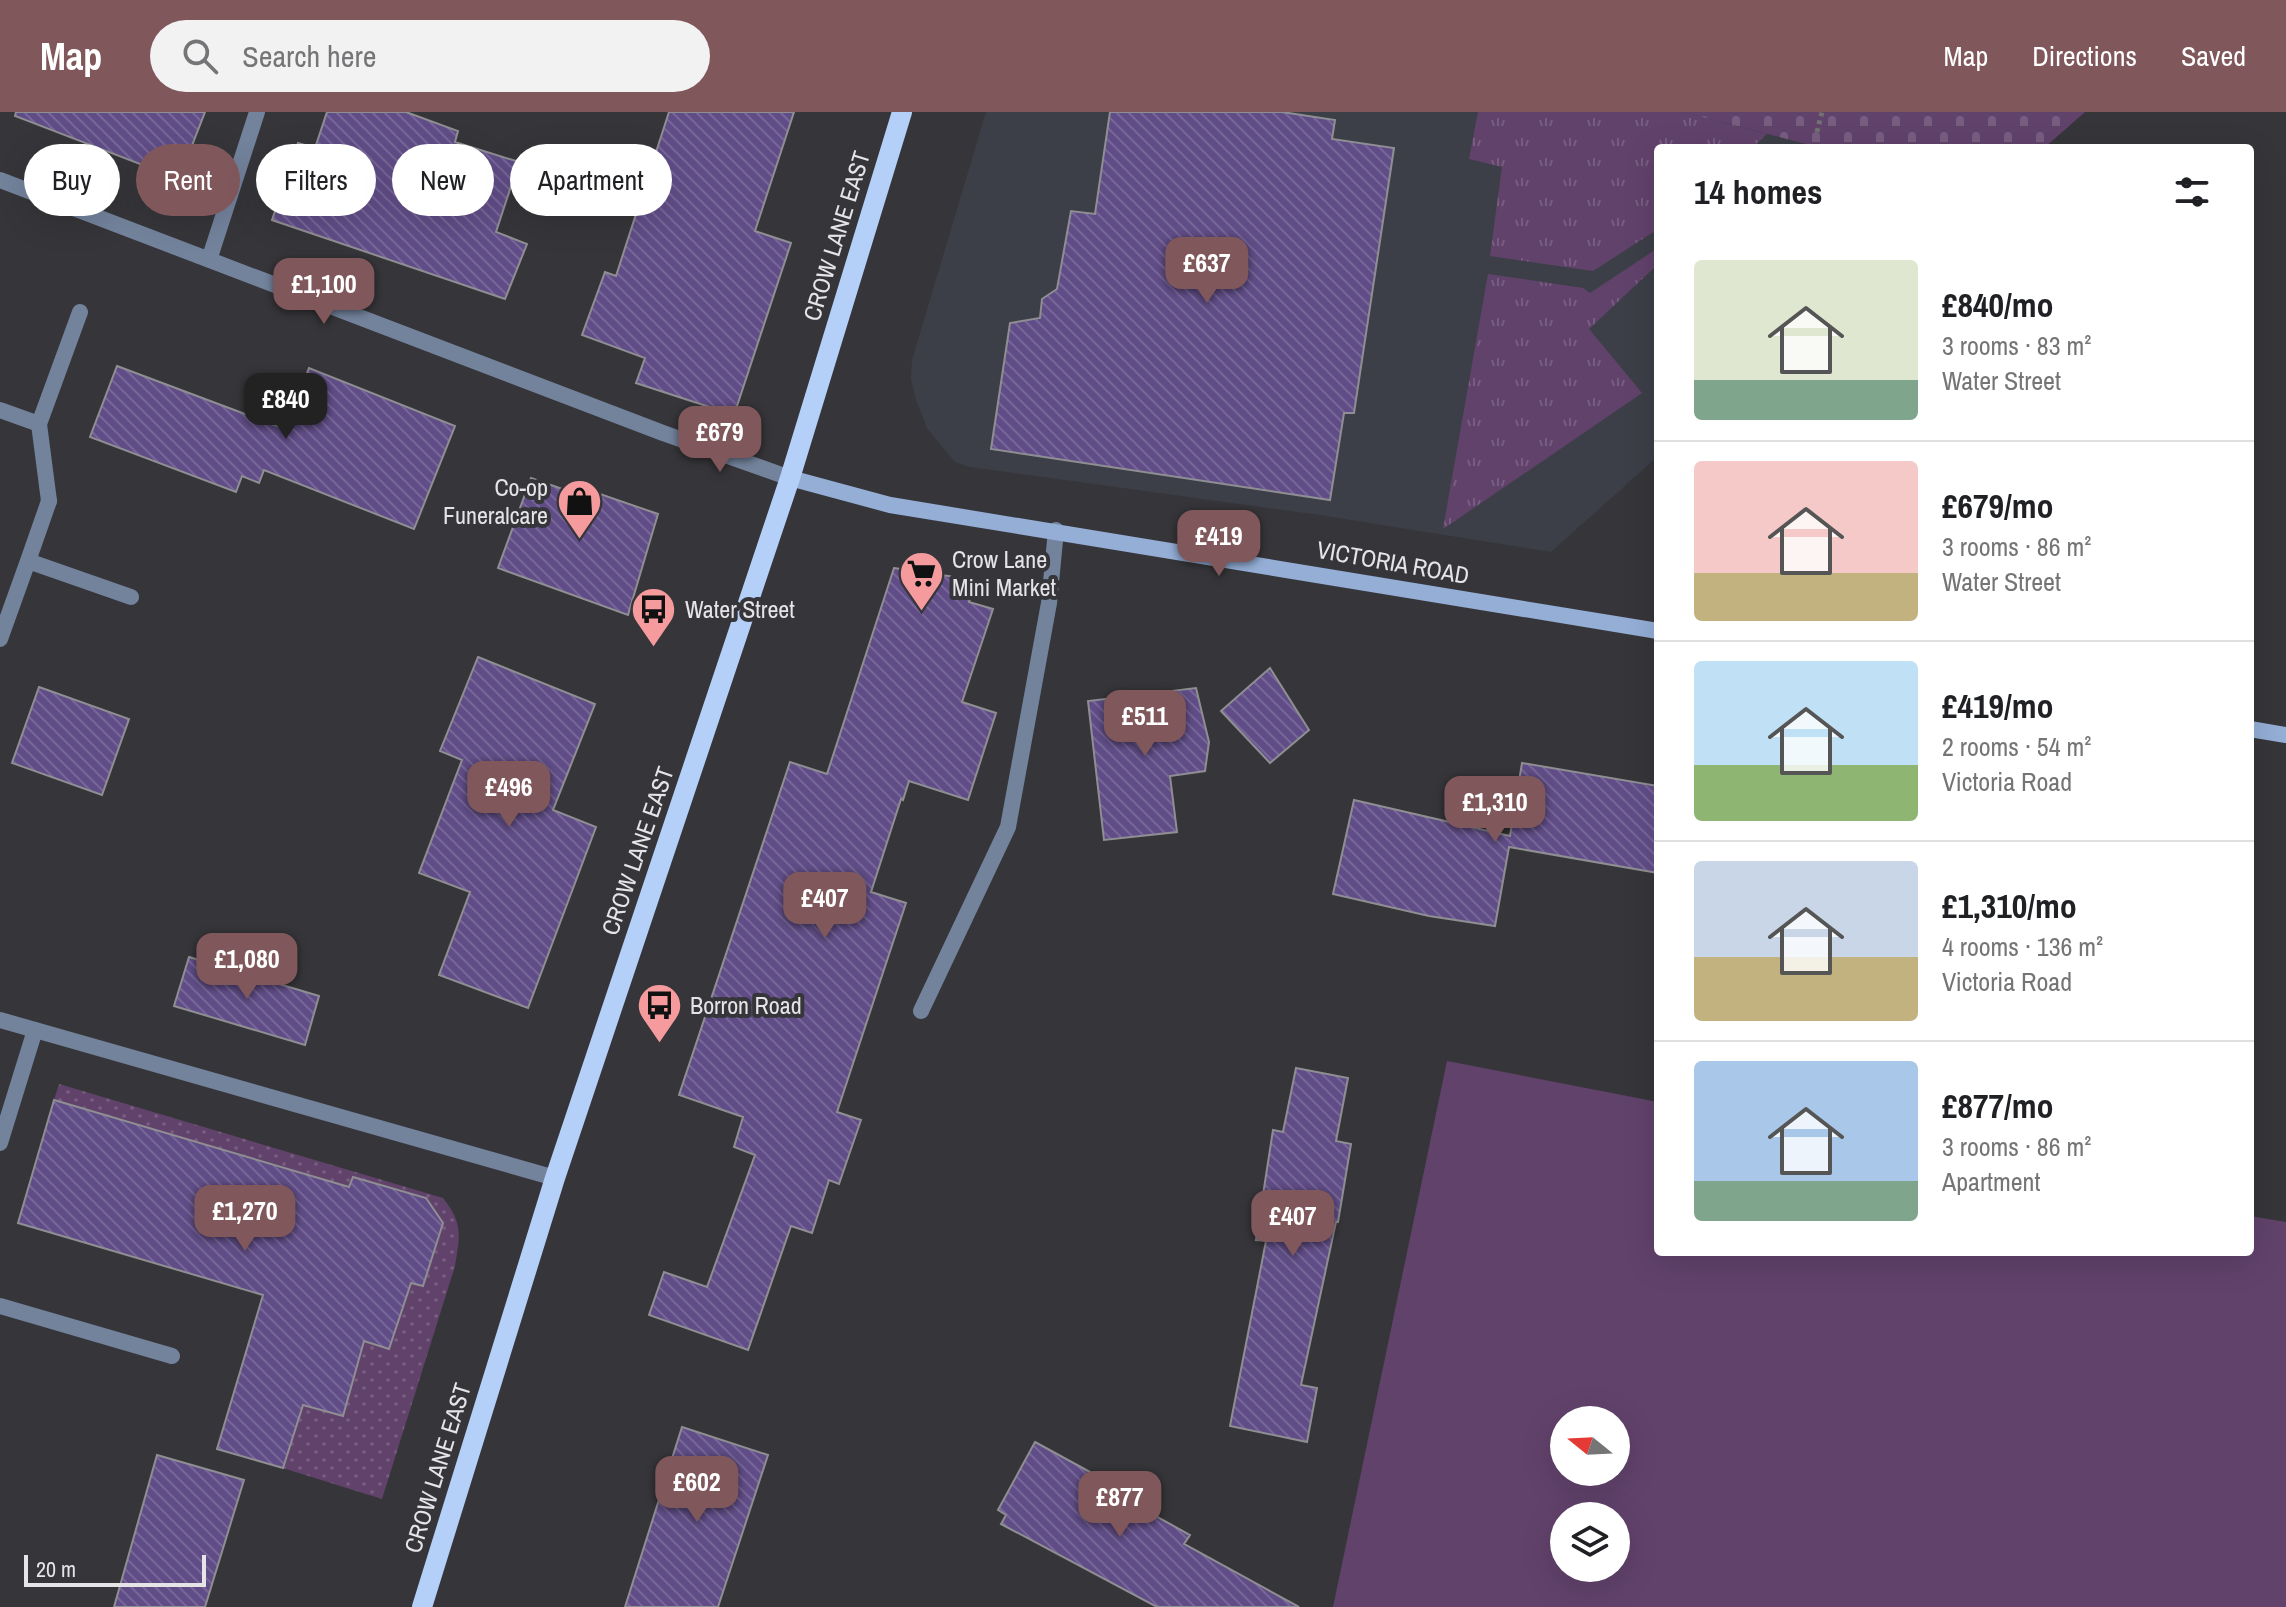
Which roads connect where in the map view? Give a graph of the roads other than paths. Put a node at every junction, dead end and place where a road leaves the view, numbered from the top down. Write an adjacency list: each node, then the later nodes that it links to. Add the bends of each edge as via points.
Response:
1 (257, 112): 4 (street)
2 (902, 112): 8 (main road, CROW LANE EAST)
3 (0, 180): 4 (street)
4 (209, 260): 8 (street)
5 (80, 312): 7 (street)
6 (0, 410): 7 (street)
7 (39, 424): 10 (street, via 49,501)
8 (790, 478): 9 (street, VICTORIA ROAD, via 890,505); 20 (main road, CROW LANE EAST)
9 (1056, 530): 12 (street, VICTORIA ROAD); 16 (street, via 1049,603 1008,827)
10 (28, 561): 11 (street); 13 (street)
11 (131, 597)
12 (1654, 630)
13 (0, 639)
14 (2254, 730): 15 (street)
15 (2286, 735)
16 (921, 1011)
17 (0, 1020): 18 (street)
18 (35, 1030): 19 (street); 20 (street)
19 (0, 1143)
20 (555, 1178): 23 (main road, CROW LANE EAST)
21 (0, 1306): 22 (street)
22 (172, 1356)
23 (422, 1607)

